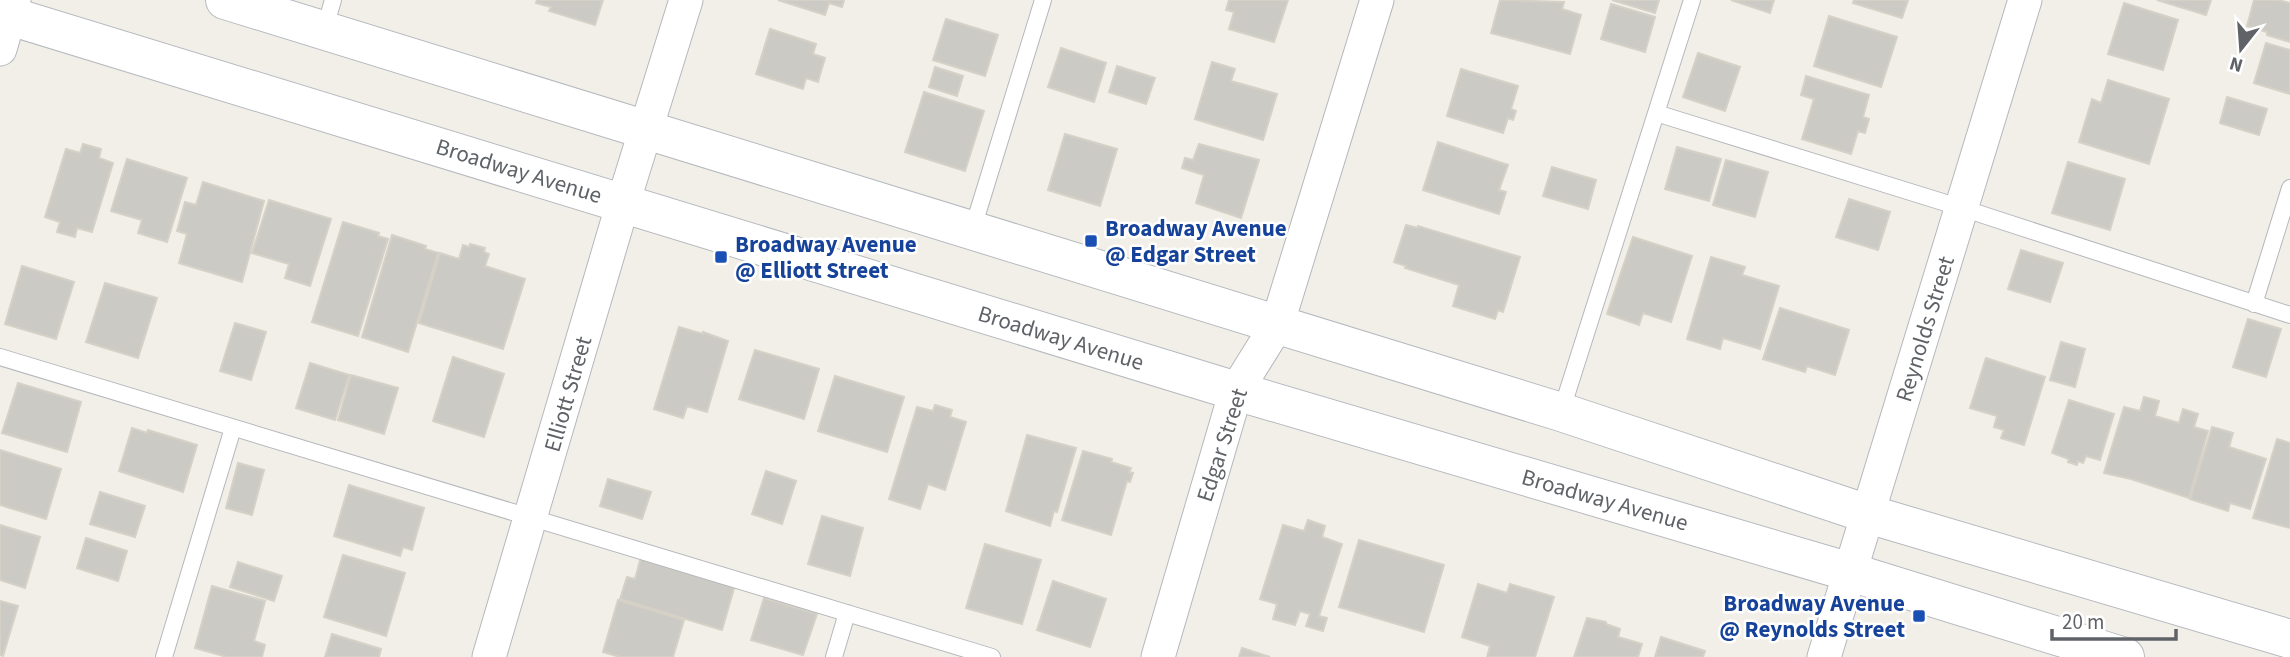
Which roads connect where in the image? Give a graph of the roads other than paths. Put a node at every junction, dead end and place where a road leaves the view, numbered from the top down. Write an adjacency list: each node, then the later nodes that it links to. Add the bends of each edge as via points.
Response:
1 (225, 0): 7 (street)
2 (686, 0): 10 (street, Elliott Street)
3 (1043, 0): 14 (lane)
4 (1377, 0): 17 (street, Edgar Street)
5 (1692, 0): 9 (lane)
6 (2025, 0): 13 (street, Reynolds Street)
7 (329, 15): 10 (street)
8 (6, 19): 12 (street, Broadway Avenue)
9 (1657, 113): 13 (lane); 20 (lane)
10 (646, 130): 12 (street, Elliott Street); 14 (street)
11 (2290, 188): 15 (lane)
12 (623, 203): 19 (street, Broadway Avenue); 23 (street, Elliott Street)
13 (1962, 208): 15 (lane); 22 (street, Reynolds Street)
14 (972, 231): 17 (street)
15 (2254, 304): 16 (lane)
16 (2290, 315)
17 (1277, 325): 19 (street, Edgar Street); 20 (street)
18 (0, 357): 21 (lane)
19 (1236, 391): 24 (street, Broadway Avenue); 31 (street, Edgar Street)
20 (1561, 412): 22 (street)
21 (233, 428): 23 (lane); 27 (lane)
22 (1868, 513): 24 (street, Reynolds Street); 26 (street)
23 (531, 518): 25 (lane); 28 (street, Elliott Street)
24 (1850, 572): 32 (street, Reynolds Street); 33 (street, Broadway Avenue)
25 (847, 613): 29 (lane); 30 (lane)
26 (2290, 639)
27 (163, 657)
28 (489, 657)
29 (834, 657)
30 (992, 657)
31 (1158, 657)
32 (1824, 657)
33 (2125, 657)

